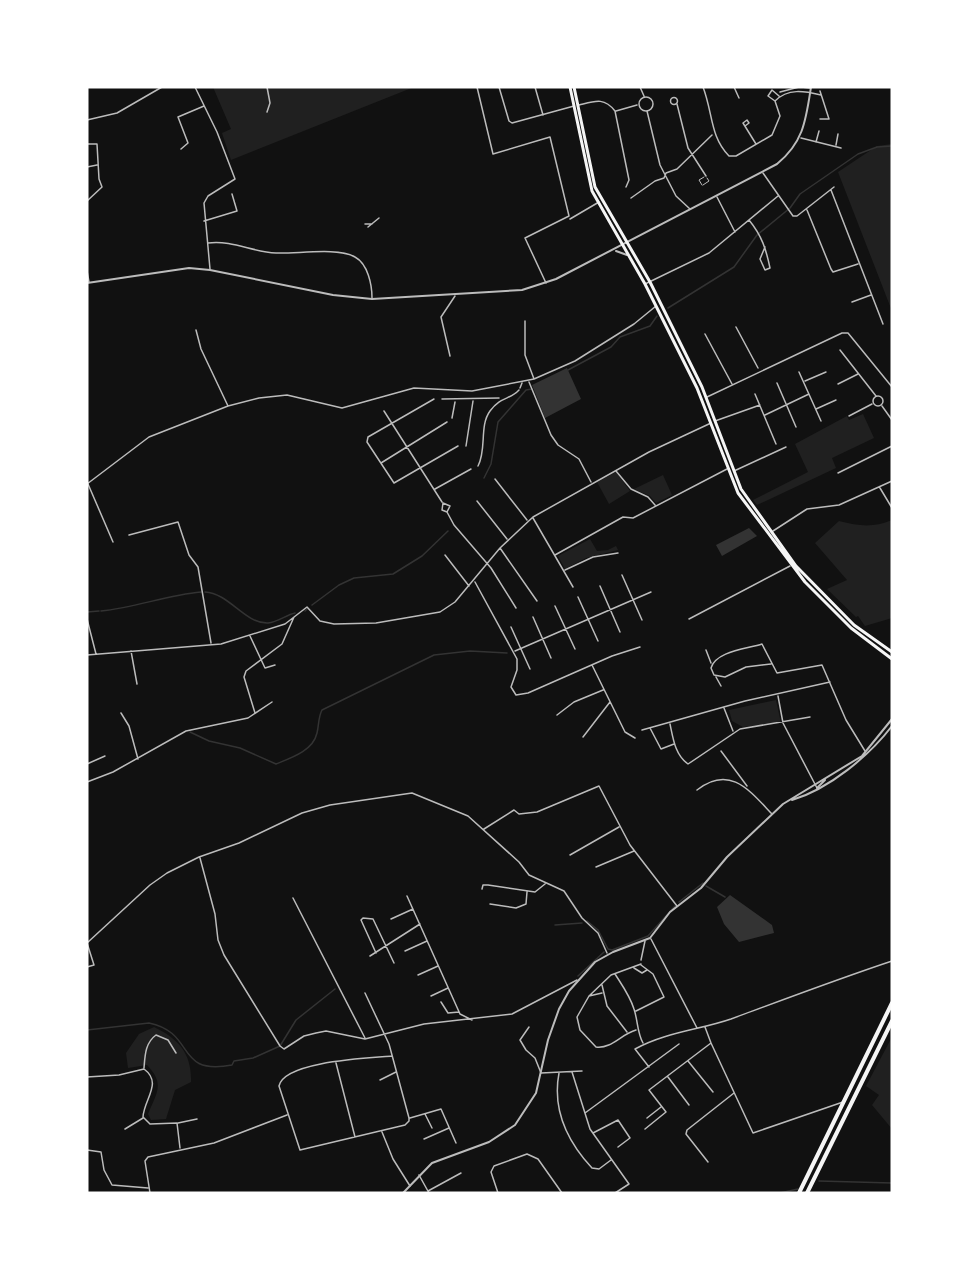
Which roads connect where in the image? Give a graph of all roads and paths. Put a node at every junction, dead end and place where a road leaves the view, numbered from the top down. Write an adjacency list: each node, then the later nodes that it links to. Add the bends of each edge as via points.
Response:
1 (162, 87): 31 (street, via 117,112)
2 (195, 87): 24 (street)
3 (267, 87): 26 (street)
4 (477, 87): 79 (street, via 493,154 550,137 569,216 525,238)
5 (499, 87): 29 (street, via 512,123)
6 (535, 87): 29 (street)
7 (572, 87): 25 (main road)
8 (640, 87): 19 (street)
9 (703, 87): 35 (street, via 711,107)
10 (734, 87): 20 (street)
11 (768, 87): 14 (street)
12 (800, 87): 13 (street); 17 (street)
13 (811, 87): 16 (street)
14 (770, 90): 17 (street); 21 (street, via 768,97)
15 (820, 91): 18 (street)
16 (810, 93): 17 (street); 18 (street); 36 (street)
17 (778, 94): 21 (street)
18 (821, 95): 30 (street, via 829,119)
19 (644, 97): 22 (street); 28 (street, via 652,102)
20 (739, 98)
21 (775, 101): 39 (street, via 780,120 772,135)
22 (638, 104): 27 (street); 28 (street, via 642,111)
23 (677, 104): 43 (street)
24 (205, 106): 42 (street, via 178,117 188,143); 64 (street, via 235,181 208,196)
25 (577, 106): 27 (street, via 598,100); 29 (street); 57 (main road, via 593,179); 58 (main road, via 587,178)
26 (267, 111)
27 (615, 111): 49 (street, via 629,180)
28 (647, 111): 47 (street, via 658,158)
29 (543, 115)
30 (820, 118)
31 (87, 120)
32 (745, 126): 39 (street)
33 (819, 131): 37 (street)
34 (838, 134): 40 (street)
35 (713, 135): 39 (street, via 732,157); 43 (street)
36 (801, 138): 37 (street); 46 (street, via 788,155)
37 (816, 142): 40 (street)
38 (87, 144): 44 (street, via 97,144)
39 (757, 145)
40 (836, 147): 41 (street)
41 (841, 148)
42 (181, 149)
43 (692, 155): 47 (street); 48 (street)
44 (98, 164): 45 (street); 56 (street, via 102,187)
45 (87, 167)
46 (763, 172): 53 (street); 54 (street)
47 (666, 173): 55 (street); 59 (street, via 676,196)
48 (706, 176)
49 (626, 187)
50 (834, 187): 51 (street)
51 (831, 190): 60 (street); 74 (street)
52 (232, 194): 64 (street, via 237,210)
53 (717, 196): 59 (street); 68 (street)
54 (778, 196): 60 (street, via 793,216); 63 (street)
55 (631, 198)
56 (87, 201)
57 (603, 201): 58 (street); 70 (main road)
58 (598, 203): 62 (street); 70 (main road)
59 (691, 209): 70 (street)
60 (806, 209): 74 (street, via 833,272)
61 (379, 218): 66 (street)
62 (570, 219)
63 (748, 219): 68 (street); 71 (street)
64 (204, 221): 69 (street)
65 (364, 224): 66 (street)
66 (372, 224): 67 (street)
67 (368, 227)
68 (735, 232): 78 (street, via 709,253)
69 (207, 243): 75 (street); 83 (street, via 234,243 278,253 353,255 365,270)
70 (625, 244): 72 (street); 73 (main road); 78 (main road)
71 (765, 247): 71 (street, via 770,268 765,270 760,259)
72 (613, 250): 73 (street); 79 (street)
73 (631, 258): 78 (main road)
74 (859, 263): 80 (street)
75 (210, 270): 77 (street, via 189,268); 83 (street)
76 (87, 272): 77 (street)
77 (88, 283)
78 (648, 283): 82 (main road); 85 (main road)
79 (546, 284): 81 (street)
80 (872, 295): 84 (street); 87 (street)
81 (455, 296): 83 (street); 93 (street, via 441,317)
82 (657, 296): 85 (main road); 88 (main road)
83 (372, 299)
84 (852, 302)
85 (657, 306): 88 (main road); 98 (street, via 575,361); 109 (main road)
86 (525, 321): 98 (street, via 525,355)
87 (883, 324)
88 (672, 326): 109 (main road)
89 (736, 327): 94 (street)
90 (196, 330): 120 (street)
91 (705, 334): 103 (street)
92 (840, 350): 97 (street)
93 (450, 356)
94 (759, 369): 103 (street); 105 (street, via 848,333)
95 (799, 372): 101 (street)
96 (826, 372): 101 (street)
97 (858, 374): 104 (street); 108 (street)
98 (534, 379): 99 (street)
99 (529, 380): 100 (street); 150 (street, via 551,435 558,445 579,459)
100 (522, 382): 110 (street, via 514,395); 120 (street, via 472,391 414,388 342,408 287,395)
101 (804, 382): 107 (street)
102 (777, 383): 117 (street)
103 (732, 384): 109 (street)
104 (838, 384)
105 (892, 387)
106 (755, 394): 118 (street)
107 (809, 394): 117 (street); 121 (street)
108 (876, 396): 116 (street); 119 (street, via 882,397)
109 (703, 397): 129 (main road)
110 (500, 398): 115 (street); 140 (street, via 488,414)
111 (434, 399): 130 (street)
112 (442, 399): 113 (street)
113 (455, 400): 115 (street); 125 (street)
114 (836, 400): 121 (street)
115 (473, 401): 134 (street)
116 (874, 403): 119 (street); 124 (street)
117 (786, 404): 123 (street); 131 (street)
118 (760, 405): 123 (street); 129 (street)
119 (881, 405): 126 (street)
120 (228, 406): 149 (street, via 149,437)
121 (816, 409): 127 (street)
122 (384, 411): 130 (street)
123 (764, 415): 132 (street)
124 (849, 416)
125 (452, 418)
126 (892, 420)
127 (821, 421)
128 (447, 422): 133 (street)
129 (712, 422): 138 (main road); 144 (street); 145 (main road)
130 (392, 423): 133 (street); 139 (street, via 367,440)
131 (796, 427)
132 (776, 444)
133 (408, 446): 139 (street); 142 (street)
134 (466, 446)
135 (892, 446): 146 (street)
136 (458, 447): 142 (street)
137 (786, 447): 145 (street)
138 (722, 453): 141 (main road); 145 (main road)
139 (381, 463): 142 (street, via 394,483)
140 (478, 466)
141 (728, 468): 153 (main road); 156 (street)
142 (422, 469): 152 (street)
143 (471, 470): 152 (street)
144 (616, 471): 150 (street); 156 (street, via 631,489 648,497)
145 (733, 471): 153 (main road); 161 (main road, via 745,496)
146 (838, 473)
147 (495, 479): 160 (street)
148 (892, 481): 151 (street)
149 (88, 483): 165 (street)
150 (591, 483): 159 (street)
151 (880, 486): 157 (street); 161 (street, via 834,506 807,509)
152 (434, 489): 155 (street)
153 (740, 497): 162 (main road)
154 (477, 501): 164 (street)
155 (443, 503): 158 (street, via 442,510); 158 (street, via 449,504)
156 (655, 506): 169 (street, via 633,518 623,517)
157 (892, 508)
158 (447, 512): 170 (street)
159 (533, 517): 160 (street); 169 (street)
160 (527, 521): 164 (street)
161 (772, 531): 162 (street); 204 (main road, via 796,566 852,623)
162 (768, 534): 171 (main road)
163 (129, 535): 197 (street, via 178,522 189,555 198,567)
164 (508, 539): 166 (street)
165 (113, 542)
166 (500, 548): 170 (street); 181 (street)
167 (618, 553): 172 (street, via 593,558)
168 (445, 555): 176 (street)
169 (555, 555): 172 (street)
170 (487, 564): 174 (street); 183 (street)
171 (790, 566): 189 (street); 208 (main road, via 851,628)
172 (564, 571): 177 (street)
173 (622, 575): 180 (street)
174 (474, 581): 176 (street); 203 (street)
175 (600, 586): 184 (street)
176 (469, 587): 185 (street, via 440,612 376,623 326,623 315,618 307,607)
177 (573, 587)
178 (651, 592): 180 (street)
179 (578, 597): 188 (street)
180 (634, 599): 184 (street); 190 (street)
181 (537, 601)
182 (555, 606): 192 (street)
183 (516, 608)
184 (611, 610): 188 (street); 193 (street)
185 (294, 617): 194 (street, via 285,624); 209 (street, via 282,644)
186 (533, 617): 195 (street)
187 (87, 619): 205 (street)
188 (588, 619): 192 (street); 196 (street)
189 (689, 619)
190 (642, 620)
191 (511, 627): 199 (street)
192 (566, 628): 195 (street); 200 (street)
193 (620, 632)
194 (250, 635): 197 (street); 209 (street)
195 (543, 639): 199 (street); 207 (street)
196 (598, 640)
197 (211, 644): 201 (street)
198 (640, 647): 210 (street)
199 (521, 649): 203 (street); 214 (street)
200 (575, 649)
201 (130, 650): 205 (street); 217 (street)
202 (706, 650): 211 (street)
203 (514, 652): 210 (street, via 517,664 511,687 516,695)
204 (892, 652)
205 (96, 655): 206 (street)
206 (87, 656)
207 (551, 658)
208 (892, 659)
209 (260, 660): 213 (street, via 266,669); 225 (street, via 244,677)
210 (591, 664): 219 (street)
211 (712, 664): 212 (street, via 723,655 763,644); 215 (street)
212 (771, 664): 215 (street); 216 (street, via 780,673 822,664)
213 (275, 665)
214 (531, 669)
215 (716, 677): 218 (street)
216 (831, 682): 220 (street); 239 (street, via 846,720)
217 (137, 684)
218 (721, 686)
219 (604, 689): 222 (street); 226 (street, via 574,702)
220 (778, 695): 223 (street); 230 (street)
221 (272, 702): 225 (street)
222 (610, 702): 235 (street); 236 (street, via 626,732)
223 (723, 707): 229 (street); 234 (street)
224 (120, 713): 241 (street, via 129,726)
225 (255, 714): 241 (street, via 195,728)
226 (557, 716)
227 (810, 717): 230 (street)
228 (892, 719): 239 (street)
229 (670, 723): 232 (street); 237 (street)
230 (783, 723): 234 (street); 245 (street)
231 (892, 726): 245 (street, via 868,754)
232 (650, 728): 233 (street); 237 (street, via 661,748)
233 (642, 730)
234 (733, 732): 237 (street, via 688,764)
235 (583, 737)
236 (635, 738)
237 (675, 744)
238 (721, 751): 244 (street)
239 (866, 752): 245 (street)
240 (105, 756): 242 (street)
241 (138, 759): 243 (street)
242 (87, 764)
243 (87, 782)
244 (748, 786): 246 (street, via 726,780); 247 (street)
245 (816, 786): 247 (street)
246 (697, 790)
247 (772, 815): 262 (street)
248 (620, 827): 249 (street, via 599,786 537,812 519,814 514,810); 250 (street); 251 (street)
249 (483, 830): 252 (street, via 462,813 425,796 401,793 302,813); 253 (street)
250 (634, 851): 255 (street); 262 (street)
251 (570, 855)
252 (199, 857): 269 (street, via 150,885); 303 (street, via 224,954 280,1046 284,1049 304,1036 327,1031)
253 (516, 859): 254 (street); 256 (street, via 529,875)
254 (513, 865)
255 (596, 867)
256 (546, 883): 258 (street, via 538,892); 273 (street, via 569,895)
257 (482, 889): 258 (street, via 488,885)
258 (527, 891): 261 (street, via 526,904 519,907)
259 (407, 896): 263 (street)
260 (293, 898): 303 (street)
261 (490, 904)
262 (677, 907): 266 (street)
263 (413, 909): 264 (street); 265 (street)
264 (391, 920)
265 (420, 924): 267 (street); 270 (street)
266 (650, 938): 268 (street); 299 (street)
267 (428, 940): 271 (street); 278 (street)
268 (645, 941): 273 (street); 275 (street)
269 (87, 943): 279 (street, via 94,965)
270 (387, 947): 272 (street); 272 (street, via 373,919 361,919); 277 (street)
271 (405, 951)
272 (376, 953): 274 (street)
273 (607, 954): 284 (street)
274 (370, 956)
275 (641, 960)
276 (892, 961): 297 (street)
277 (394, 963)
278 (439, 966): 283 (street); 286 (street)
279 (87, 967)
280 (633, 967): 281 (street, via 641,964); 281 (street, via 642,973); 282 (street)
281 (647, 969): 293 (street, via 664,997)
282 (615, 973): 285 (street); 293 (street)
283 (418, 975)
284 (577, 980): 295 (street, via 512,1014); 315 (street, via 559,1009)
285 (602, 984): 288 (street); 290 (street)
286 (449, 987): 289 (street); 294 (street)
287 (365, 993): 302 (street)
288 (603, 993): 290 (street); 301 (street, via 611,1012)
289 (431, 996)
290 (589, 996): 301 (street, via 577,1017 580,1030 592,1045 608,1047)
291 (441, 1002): 294 (street, via 448,1013)
292 (892, 1003): 323 (highway)
293 (635, 1011): 300 (street)
294 (460, 1012): 295 (street)
295 (473, 1020): 302 (street, via 424,1024)
296 (892, 1021): 359 (highway)
297 (705, 1026): 299 (street); 304 (street)
298 (529, 1027): 315 (street, via 520,1040)
299 (697, 1028): 305 (street)
300 (636, 1030): 301 (street); 305 (street)
301 (627, 1032)
302 (386, 1035): 303 (street); 308 (street)
303 (365, 1039)
304 (711, 1043): 309 (street); 322 (street)
305 (643, 1044): 311 (street, via 634,1048)
306 (679, 1044): 311 (street)
307 (176, 1053): 312 (street, via 168,1040 156,1035 150,1039 145,1053)
308 (392, 1056): 310 (street); 314 (street)
309 (688, 1061): 319 (street); 321 (street)
310 (336, 1062): 328 (street, via 298,1069 282,1079 279,1086); 340 (street)
311 (649, 1067): 327 (street)
312 (144, 1069): 318 (street); 329 (street, via 152,1076 153,1086)
313 (582, 1071): 317 (street)
314 (396, 1072): 320 (street); 330 (street)
315 (541, 1072): 316 (street); 349 (street, via 536,1094 515,1125 489,1142 437,1160)
316 (559, 1072): 317 (street); 346 (street, via 555,1094 569,1139 592,1168 599,1169)
317 (572, 1072): 327 (street)
318 (87, 1077)
319 (668, 1077): 324 (street); 325 (street, via 649,1090)
320 (380, 1080)
321 (713, 1092)
322 (734, 1093): 323 (street, via 753,1133); 347 (street, via 687,1130 686,1134)
323 (844, 1102): 358 (highway)
324 (689, 1105)
325 (662, 1107): 331 (street); 337 (street, via 666,1112)
326 (425, 1113): 330 (street); 334 (street); 335 (street, via 441,1108)
327 (585, 1113): 339 (street)
328 (288, 1114): 340 (street, via 301,1151); 344 (street, via 214,1143)
329 (143, 1117): 333 (street, via 150,1124); 336 (street)
330 (409, 1118): 338 (street, via 405,1125)
331 (647, 1118)
332 (197, 1119): 333 (street)
333 (177, 1123): 344 (street)
334 (432, 1128)
335 (450, 1128): 341 (street); 342 (street)
336 (125, 1129)
337 (645, 1129)
338 (381, 1131): 340 (street); 350 (street)
339 (593, 1134): 343 (street, via 618,1120 630,1138); 346 (street)
340 (356, 1138)
341 (424, 1139)
342 (456, 1143)
343 (618, 1147)
344 (180, 1149): 351 (street, via 146,1159)
345 (87, 1150): 351 (street, via 101,1152 112,1185)
346 (612, 1160): 357 (street, via 629,1184)
347 (708, 1162)
348 (461, 1173): 352 (street)
349 (419, 1175): 350 (street); 352 (street)
350 (410, 1185): 354 (street)
351 (149, 1188): 353 (street)
352 (429, 1192)
353 (150, 1193)
354 (403, 1193)
355 (498, 1193): 356 (street, via 491,1172 494,1166 527,1154 538,1159)
356 (562, 1193)
357 (615, 1193)
358 (799, 1193)
359 (807, 1193)

